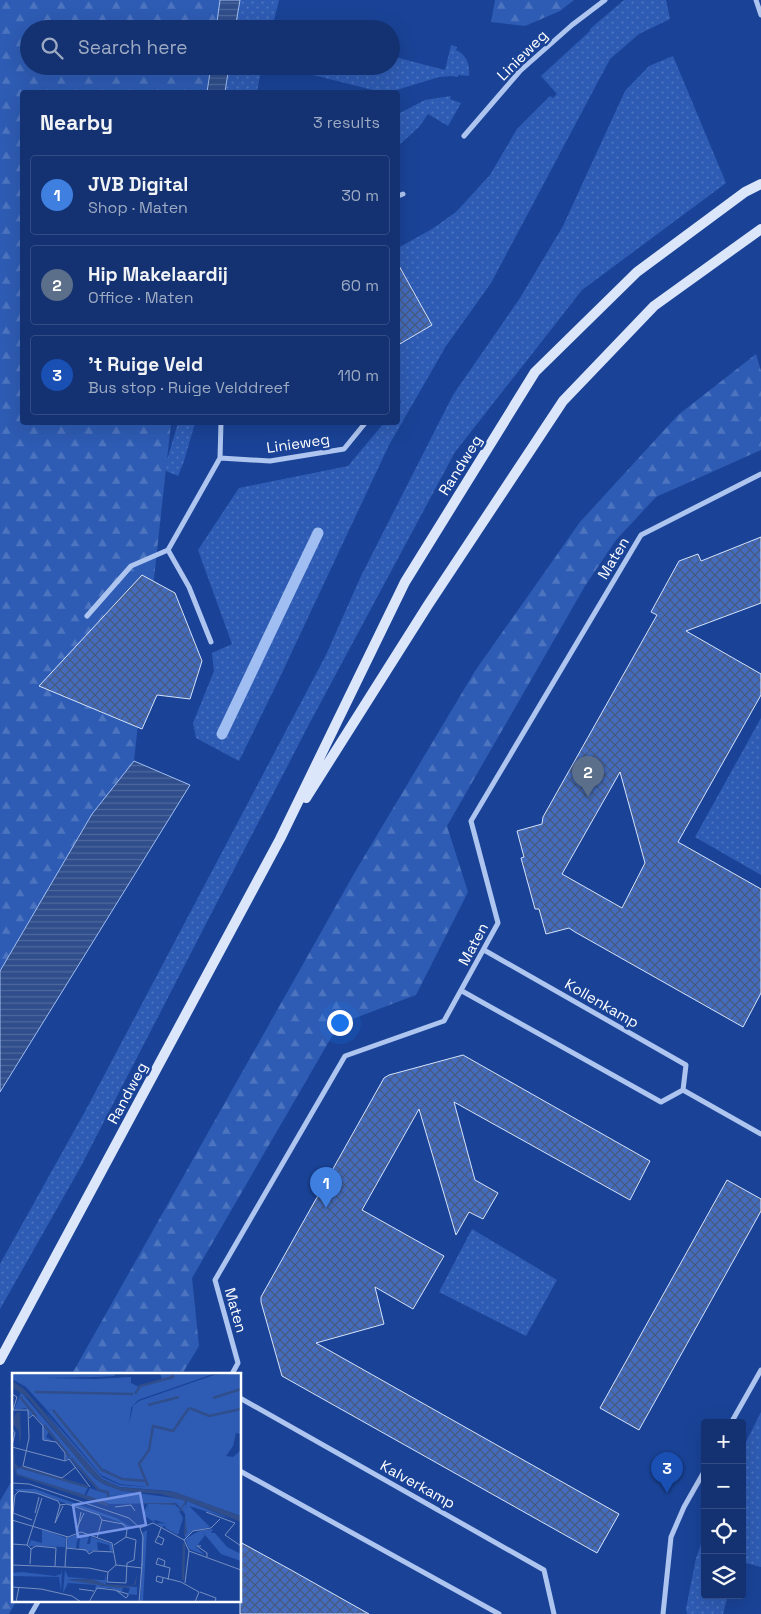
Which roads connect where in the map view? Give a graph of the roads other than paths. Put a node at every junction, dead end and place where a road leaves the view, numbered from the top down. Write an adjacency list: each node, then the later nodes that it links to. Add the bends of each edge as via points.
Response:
1 (605, 0): 4 (street, Linieweg, via 520,71)
2 (756, 0): 3 (street)
3 (761, 15)
4 (464, 136)
5 (761, 184): 14 (main road, Randweg, via 637,272 535,372 404,582)
6 (761, 228): 14 (main road, Randweg, via 654,306 563,401 428,605)
7 (221, 425): 9 (street)
8 (364, 425): 9 (street, Linieweg, via 344,449 270,461)
9 (220, 458): 11 (street)
10 (761, 474): 15 (street, Maten, via 641,535 471,821 498,923)
11 (168, 550): 12 (street, via 132,566); 13 (street, via 189,587)
12 (87, 616)
13 (211, 642)
14 (280, 839): 19 (main road, Randweg)
15 (484, 950): 16 (street, Maten); 17 (street, Kollenkamp, via 686,1065)
16 (462, 991): 17 (street, via 661,1102); 21 (street, Maten, via 444,1021 345,1056 215,1280 238,1363)
17 (683, 1090): 18 (street)
18 (761, 1134)
19 (0, 1360)
20 (761, 1370): 23 (street)
21 (233, 1373)
22 (241, 1399): 29 (street, Kalverkamp, via 544,1570)
23 (734, 1419)
24 (241, 1472): 28 (street)
25 (701, 1477): 30 (street, via 670,1537)
26 (38, 1602): 27 (street)
27 (31, 1614)
28 (499, 1614)
29 (554, 1614)
30 (663, 1614)

